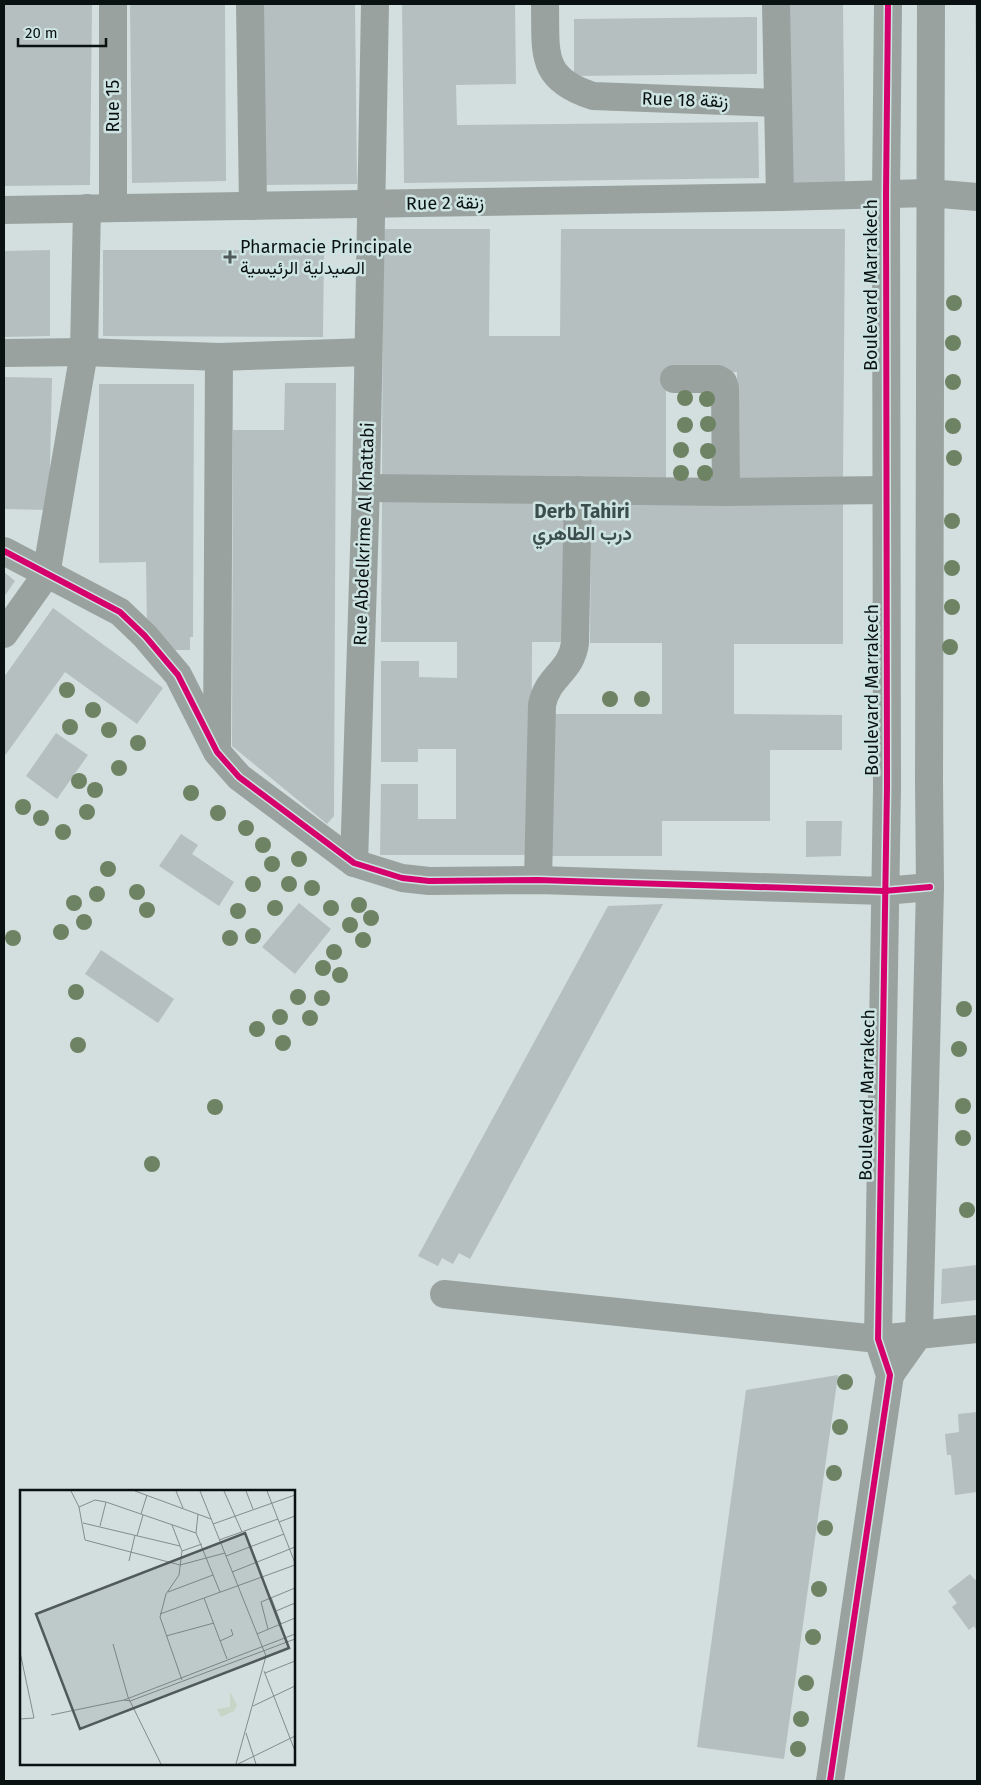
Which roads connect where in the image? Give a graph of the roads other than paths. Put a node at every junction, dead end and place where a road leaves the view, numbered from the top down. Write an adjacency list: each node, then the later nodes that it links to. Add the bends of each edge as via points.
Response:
1 (113, 4): 15 (street, Rue 15)
2 (250, 4): 14 (street)
3 (375, 4): 13 (street, Rue Abdelkrime Al Khattabi)
4 (545, 4): 8 (street, Rue 18 زنقة, via 546,48 550,65 566,85 593,96)
5 (776, 4): 8 (street)
6 (888, 4): 9 (street, Boulevard Marrakech)
7 (930, 4): 10 (street)
8 (777, 103): 11 (street)
9 (886, 193): 10 (street, Rue 2 زنقة); 11 (street, Rue 2 زنقة); 24 (street, Boulevard Marrakech)
10 (929, 193): 12 (street, Rue 2 زنقة); 32 (street)
11 (780, 197): 13 (street, Rue 2 زنقة)
12 (977, 197)
13 (373, 204): 14 (street, Rue 2 زنقة); 18 (street, Rue Abdelkrime Al Khattabi)
14 (253, 206): 15 (street, Rue 2 زنقة)
15 (100, 208): 16 (street, Rue 2 زنقة); 17 (street, Rue 15)
16 (4, 210)
17 (84, 352): 19 (street); 20 (street); 27 (street, Rue 15)
18 (368, 352): 20 (street); 22 (street, Rue Abdelkrime Al Khattabi)
19 (4, 353)
20 (219, 357): 29 (street)
21 (674, 379): 25 (street, via 718,379 725,388)
22 (366, 488): 23 (street); 30 (street, Rue Abdelkrime Al Khattabi)
23 (578, 490): 25 (street); 31 (street, via 573,657 565,670 552,679 542,705)
24 (886, 490): 25 (street); 33 (street, Boulevard Marrakech)
25 (726, 492)
26 (4, 551): 27 (street)
27 (46, 574): 28 (street); 29 (street, via 120,612 145,636 178,675)
28 (4, 634)
29 (217, 752): 30 (street, via 239,777)
30 (354, 863): 31 (street, via 402,878 429,882)
31 (538, 880): 33 (street)
32 (930, 888): 33 (street); 36 (street)
33 (884, 891): 37 (street, Boulevard Marrakech)
34 (444, 1294): 37 (street)
35 (977, 1329): 36 (street)
36 (919, 1334): 37 (street); 38 (street)
37 (878, 1339): 38 (street, Boulevard Marrakech)
38 (890, 1375): 39 (street)
39 (830, 1781)

